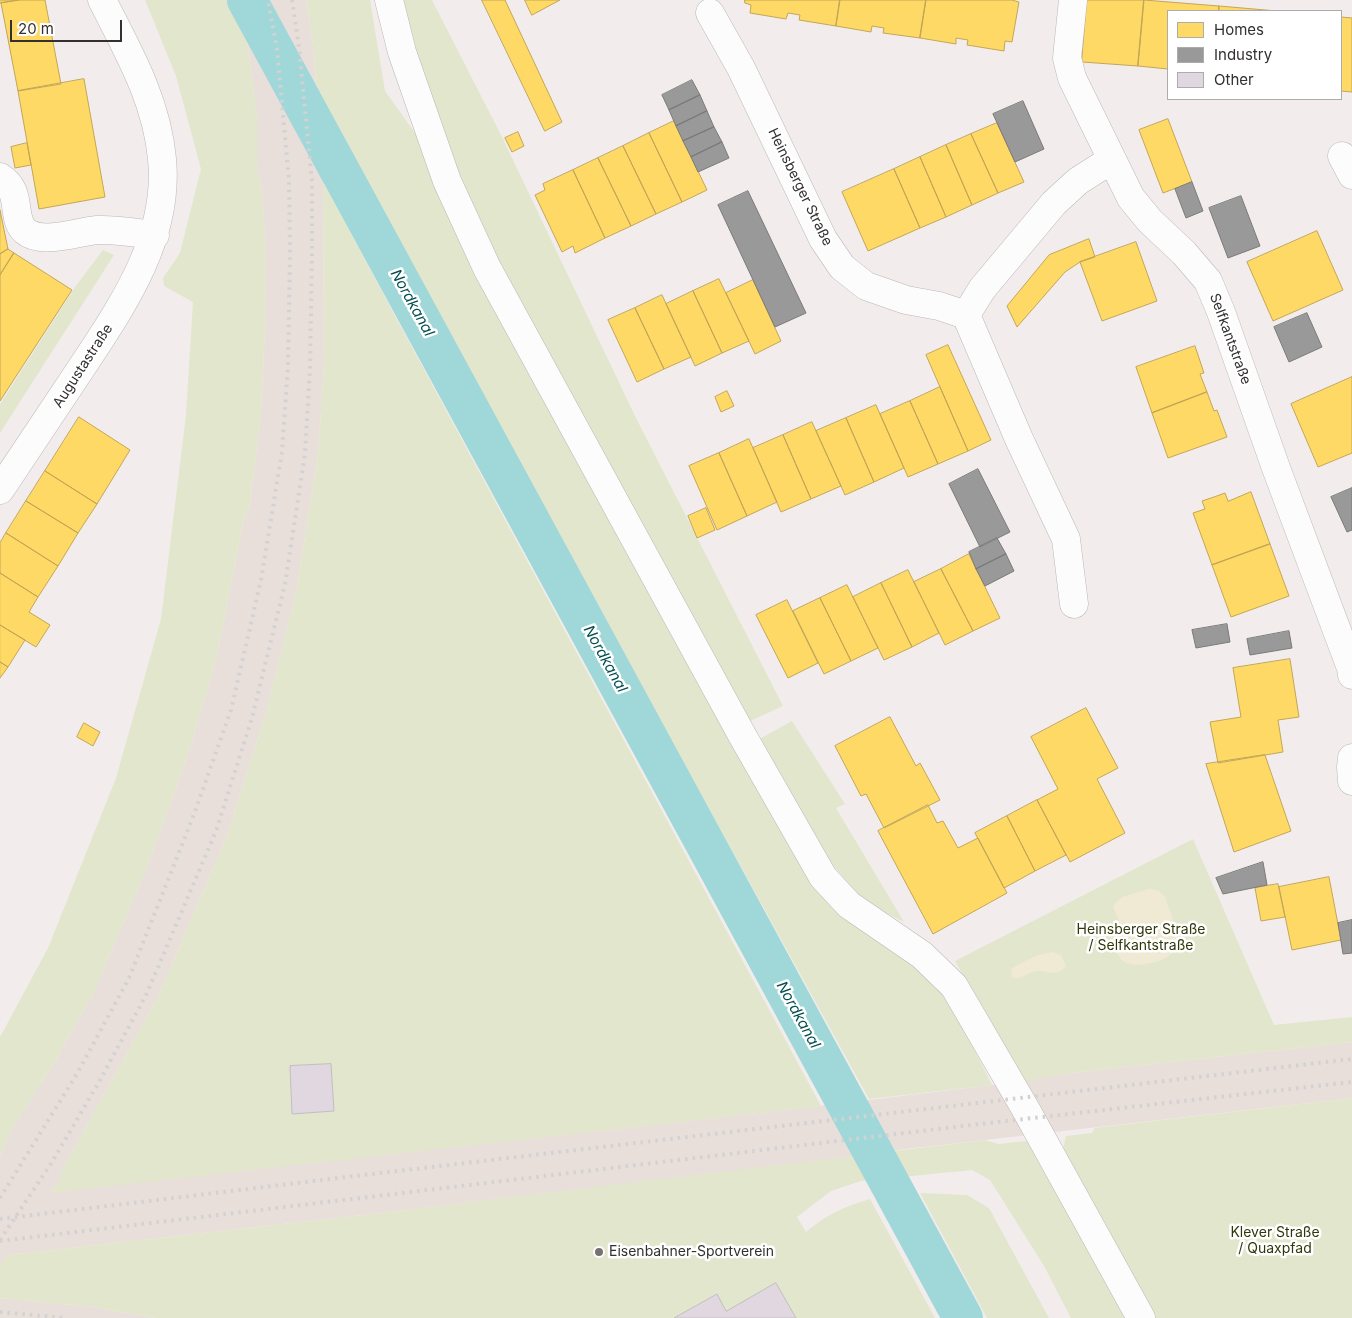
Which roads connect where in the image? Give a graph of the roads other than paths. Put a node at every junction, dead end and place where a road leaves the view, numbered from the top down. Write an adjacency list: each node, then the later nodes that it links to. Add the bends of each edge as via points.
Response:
1 (102, 0): 7 (street, Augustastraße, via 150,99 157,128 162,180)
2 (389, 0): 14 (street, via 402,52 447,181 487,268 746,744 823,877 850,905 922,955 954,986)
3 (1073, 0): 5 (street, Selfkantstraße, via 1068,65)
4 (710, 13): 8 (street, Heinsberger Straße, via 741,68 823,239 842,268 866,286)
5 (1111, 160): 8 (street, via 1078,181 1054,202 982,289); 11 (street, Selfkantstraße, via 1137,206 1208,281)
6 (0, 177): 7 (street, via 14,191 24,230 36,237 98,230)
7 (154, 235): 9 (street, Augustastraße, via 119,311)
8 (966, 315): 10 (street, via 1066,539)
9 (0, 490)
10 (1074, 604)
11 (1352, 675)
12 (1352, 758): 13 (street)
13 (1352, 780)
14 (1141, 1318)

